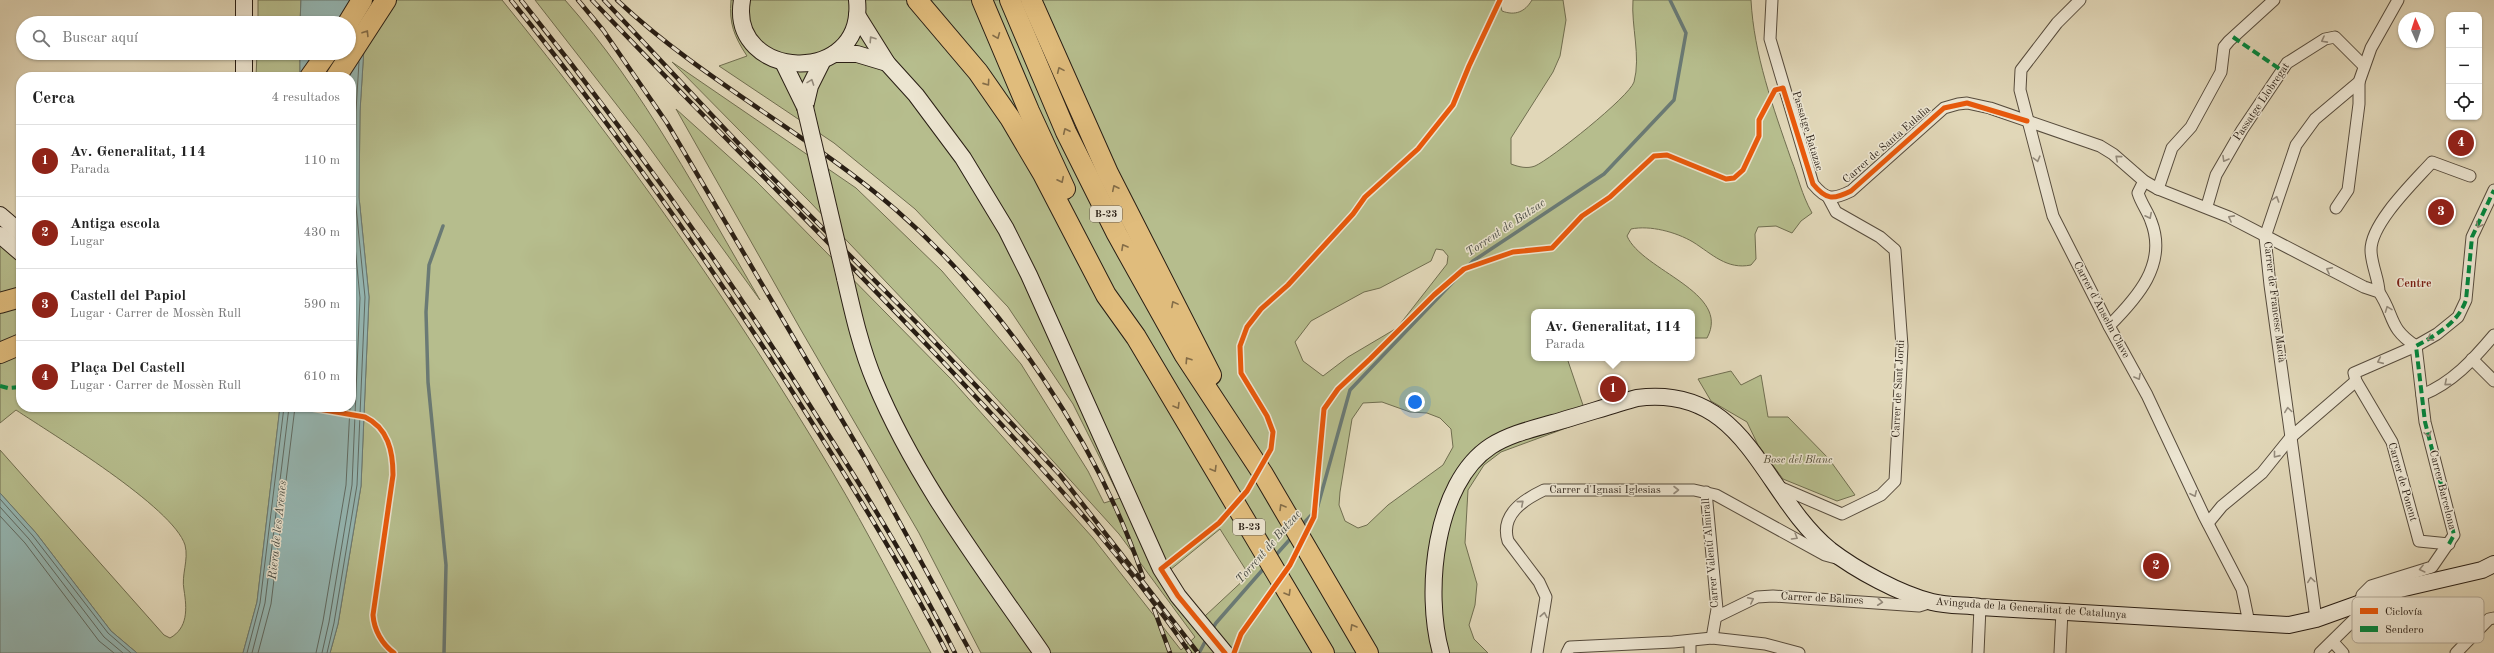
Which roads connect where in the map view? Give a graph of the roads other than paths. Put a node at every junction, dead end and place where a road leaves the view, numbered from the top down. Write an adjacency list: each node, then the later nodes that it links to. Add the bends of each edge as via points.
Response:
1 (244, 0): 15 (street)
2 (362, 0): 16 (highway)
3 (386, 0): 18 (highway, one-way to 3)
4 (742, 0): 23 (street, via 742,18 752,42 761,52)
5 (917, 0): 49 (highway, one-way to 49, via 978,72 1010,118 1043,174 1106,295)
6 (982, 0): 49 (highway, B-23, one-way to 49, via 1038,131 1119,293)
7 (1010, 0): 57 (highway, B-23, one-way to 7, via 1184,354 1117,234 1066,132)
8 (1031, 0): 57 (highway, one-way to 8, via 1108,173)
9 (1767, 0): 17 (street, Passatge Batazac)
10 (1772, 0): 17 (street, Passatge Batazac)
11 (2080, 0): 31 (street, Carrer d'Anselm Clave, via 2057,22 2021,70 2020,90)
12 (2274, 0): 34 (street, via 2224,48 2221,72 2191,127 2172,148)
13 (2398, 0): 25 (street, via 2371,48)
14 (857, 7): 19 (street, via 849,37); 24 (street, one-way to 14)
15 (244, 16)
16 (352, 16)
17 (1770, 38): 36 (street, Passatge Batazac, via 1813,184)
18 (356, 46)
19 (828, 57): 23 (street, via 804,64); 24 (street, via 857,54); 30 (street, one-way to 19, via 810,86)
20 (244, 60): 26 (street)
21 (322, 60): 27 (highway)
22 (347, 60): 28 (highway, one-way to 22)
23 (783, 62): 30 (street)
24 (887, 64): 81 (street, via 903,78 942,129 992,204 1029,275 1161,569 1178,596)
25 (2364, 66): 29 (street); 37 (street, Passatge Llobregat, one-way to 37, via 2339,39 2331,37 2287,63 2242,130 2216,175)
26 (244, 72)
27 (314, 72)
28 (339, 72)
29 (2359, 82): 38 (street, via 2359,104 2348,190); 42 (street, Carrer de Francesc Macià, one-way to 29, via 2296,145 2314,119)
30 (805, 107): 82 (street, bridge, via 860,341 875,382 900,434 943,507)
31 (2027, 121): 33 (street, Carrer de Santa Eulalia, one-way to 31, via 2100,146); 36 (street, Carrer de Santa Eulalia, via 1967,103 1944,108 1851,191 1841,196); 47 (street, Carrer d'Anselm Clave, one-way to 47, via 2052,216)
32 (2470, 176): 44 (street, via 2432,162 2381,220 2370,247)
33 (2144, 181): 34 (street, Carrer de Santa Eulalia); 47 (street, one-way to 47, via 2138,193 2151,221 2156,240 2154,260 2143,288)
34 (2158, 189): 37 (street, Carrer de Santa Eulalia)
35 (2494, 190): 51 (street, one-way to 51, via 2472,237 2463,309 2437,334)
36 (1828, 197): 59 (street, Carrer de Sant Jordi, via 1836,212 1880,237 1894,250 1902,346 1894,481 1881,495 1842,514)
37 (2207, 206): 42 (street, Carrer de Santa Eulalia, one-way to 37)
38 (2336, 208)
39 (0, 215): 40 (street)
40 (16, 229)
41 (0, 235): 43 (street)
42 (2265, 237): 44 (street, Carrer de Santa Eulalia, one-way to 42, via 2364,287); 58 (street, Carrer de Francesc Macià, one-way to 42)
43 (16, 249)
44 (2379, 292): 51 (street, one-way to 44, via 2396,331 2387,304)
45 (16, 298): 46 (highway)
46 (0, 303)
47 (2108, 326): 61 (street, Carrer d'Anselm Clave, one-way to 61, via 2147,395)
48 (2494, 335): 53 (street)
49 (1136, 337): 83 (highway, B-23, one-way to 83)
50 (16, 346): 52 (highway)
51 (2416, 346): 54 (street, one-way to 54, via 2354,373); 56 (street, Carrer Barcelona)
52 (0, 353)
53 (2472, 359): 55 (street); 56 (street, one-way to 56, via 2441,387)
54 (2356, 381): 58 (street); 62 (street, Carrer de Ponent, via 2392,442 2420,541)
55 (2494, 381)
56 (2422, 395): 62 (street, Carrer Barcelona, one-way to 62, via 2425,422 2454,535)
57 (1228, 414): 84 (highway, B-23, one-way to 57)
58 (2291, 437): 61 (street, one-way to 61, via 2262,473 2222,506); 73 (street, Carrer de Francesc Macià, one-way to 58)
59 (1776, 486): 63 (street, Avinguda de la Generalitat de Catalunya, via 1817,538); 85 (street, Avinguda de la Generalitat de Catalunya, via 1736,432 1722,418 1692,401 1678,397 1637,398 1505,438 1476,459 1450,502 1442,524 1436,549 1433,586 1435,626)
60 (1706, 492): 63 (street, Carrer d'Ignasi Iglesias, one-way to 63, via 1716,495 1825,555); 71 (street, Carrer Valentí Almirall); 86 (street, Carrer d'Ignasi Iglesias, one-way to 60, via 1546,597 1539,582 1508,541 1506,525 1516,508 1526,499 1544,490)
61 (2208, 523): 75 (street, Carrer d'Anselm Clave, via 2242,589)
62 (2449, 544): 65 (street, Carrer Barcelona, one-way to 65, via 2432,567 2371,586)
63 (1844, 560): 67 (street, Avinguda de la Generalitat de Catalunya)
64 (2494, 564): 66 (street, Avinguda de la Generalitat de Catalunya, via 2482,570)
65 (2362, 597)
66 (2376, 597)
67 (1932, 602): 69 (street, Avinguda de la Generalitat de Catalunya); 71 (street, Carrer de Balmes, one-way to 67, via 1757,597 1919,606)
68 (2352, 606): 73 (street, Avinguda de la Generalitat de Catalunya)
69 (1980, 607): 70 (street, Avinguda de la Generalitat de Catalunya); 90 (street)
70 (2062, 611): 75 (street, Avinguda de la Generalitat de Catalunya); 91 (street)
71 (1716, 617): 77 (street, Carrer Valentí Almirall)
72 (2494, 618): 76 (street)
73 (2316, 619): 75 (street, Avinguda de la Generalitat de Catalunya, via 2289,624)
74 (2352, 622): 79 (street)
75 (2249, 623)
76 (2484, 624)
77 (1712, 638): 78 (street); 89 (street, via 1765,644)
78 (1690, 641): 87 (street, via 1570,647); 88 (street)
79 (2333, 642): 92 (street); 93 (street)
80 (2466, 643): 94 (street)
81 (1222, 648)
82 (1042, 653)
83 (1324, 653)
84 (1368, 653)
85 (1441, 653)
86 (1537, 653)
87 (1567, 653)
88 (1690, 653)
89 (1799, 653)
90 (1978, 653)
91 (2060, 653)
92 (2320, 653)
93 (2343, 653)
94 (2456, 653)

